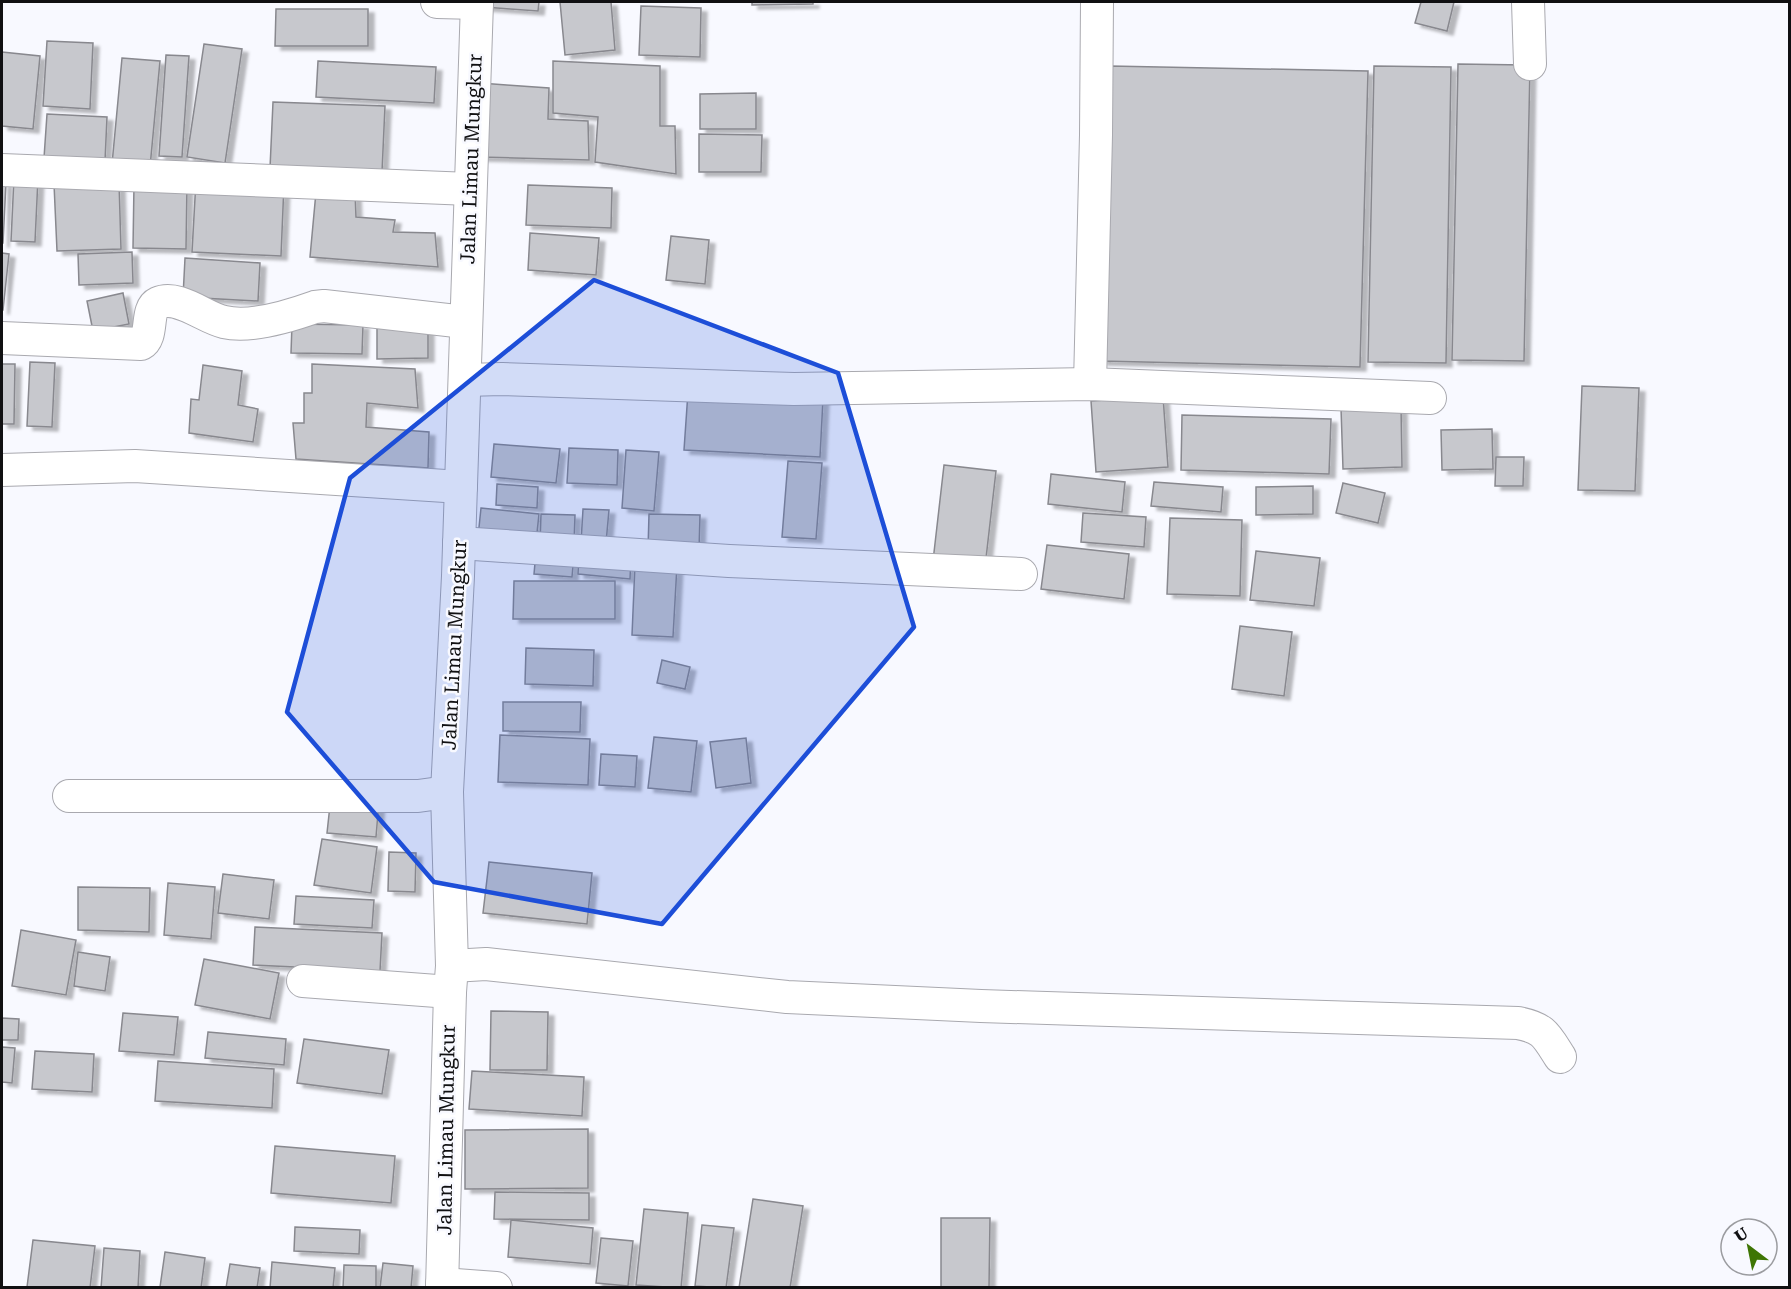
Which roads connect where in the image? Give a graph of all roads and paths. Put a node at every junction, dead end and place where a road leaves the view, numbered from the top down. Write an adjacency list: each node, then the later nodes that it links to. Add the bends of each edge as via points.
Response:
1 (436, 2): 2 (street)
2 (477, 2): 7 (street, Jalan Limau Mungkur)
3 (1097, 2): 11 (street)
4 (1528, 2): 5 (street)
5 (1530, 64)
6 (2, 170): 7 (street)
7 (470, 189): 8 (street, Jalan Limau Mungkur)
8 (465, 322): 9 (street, via 315,306 251,324 223,322 182,303 166,302 152,309 146,339 141,344); 10 (street, Jalan Limau Mungkur)
9 (2, 338)
10 (465, 380): 11 (street, via 794,389); 14 (street, Jalan Limau Mungkur)
11 (1090, 384): 12 (street)
12 (1430, 398)
13 (2, 470): 14 (street, via 135,466)
14 (461, 487): 15 (street, Jalan Limau Mungkur)
15 (459, 543): 16 (street, via 729,561); 17 (street, Jalan Limau Mungkur)
16 (1021, 573)
17 (447, 792): 18 (street); 19 (street, Jalan Limau Mungkur)
18 (69, 796)
19 (451, 979): 20 (street); 21 (street, via 486,964 787,997 1518,1023 1536,1027); 22 (street, Jalan Limau Mungkur)
20 (303, 981)
21 (1560, 1057)
22 (442, 1286): 23 (street)
23 (496, 1287)

